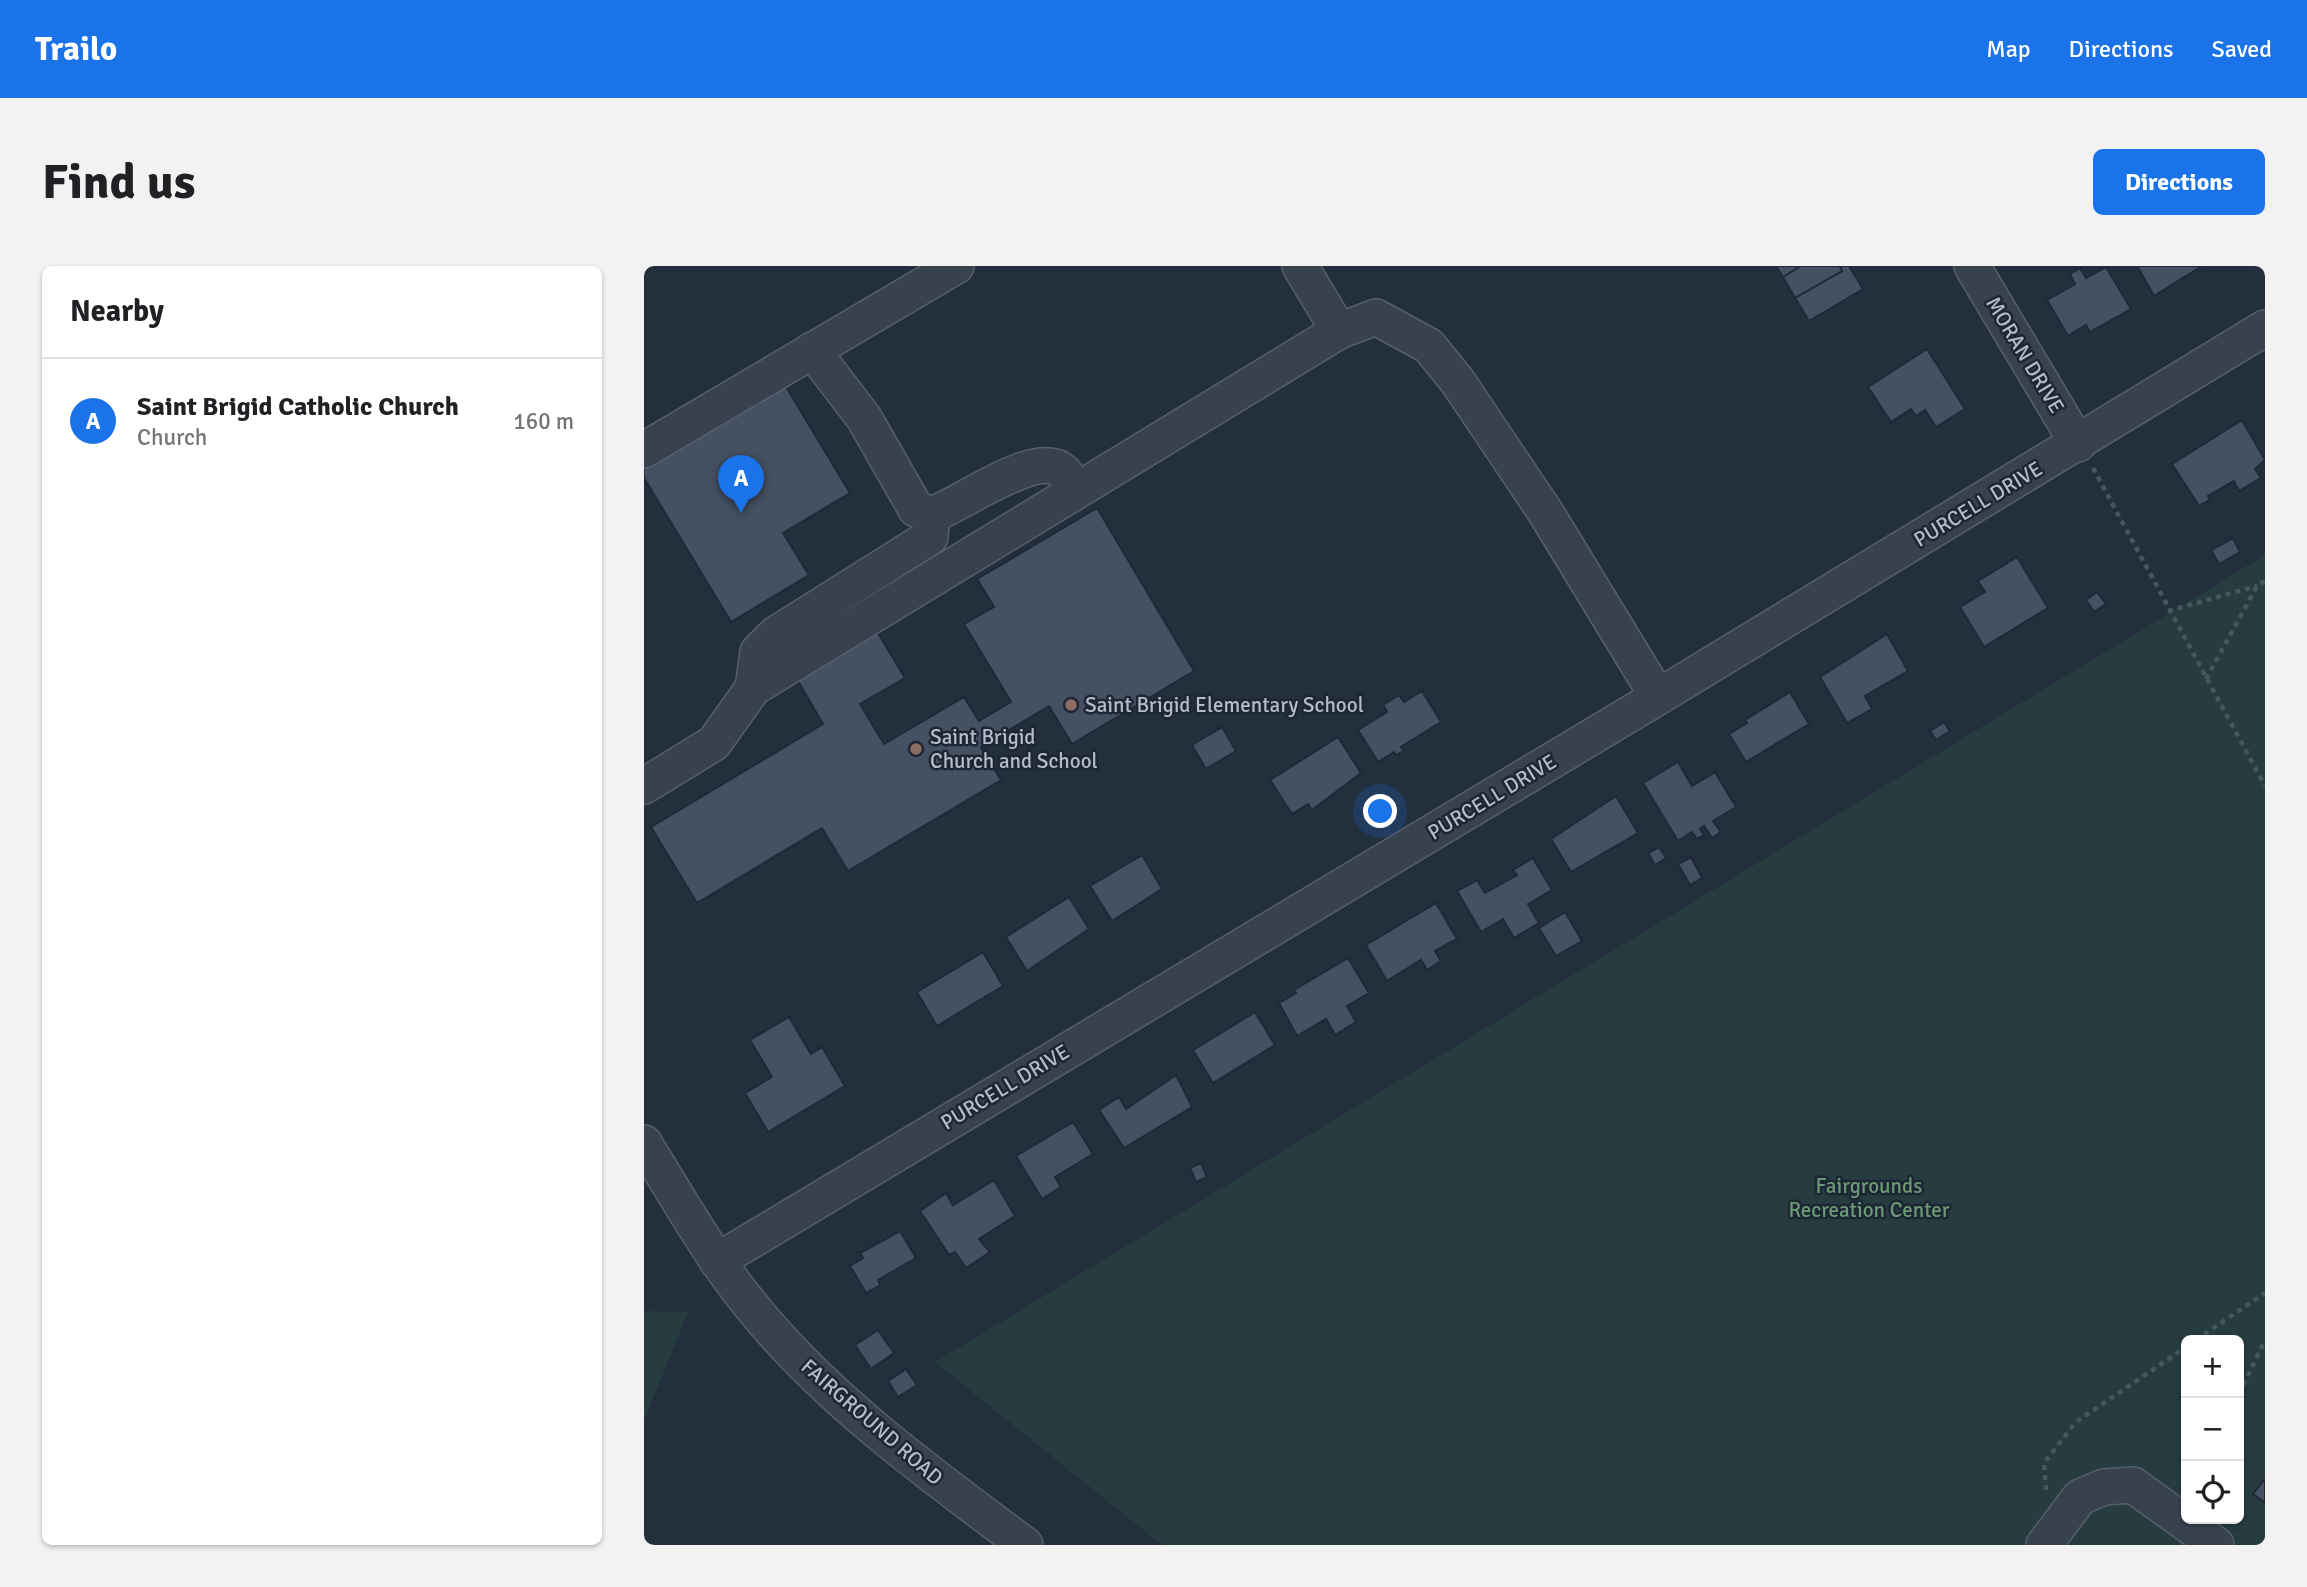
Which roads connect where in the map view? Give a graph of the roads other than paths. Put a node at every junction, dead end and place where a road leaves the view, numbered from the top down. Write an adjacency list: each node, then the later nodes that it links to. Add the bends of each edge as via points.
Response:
1 (956, 266): 6 (street)
2 (1300, 266): 5 (street)
3 (1973, 267): 7 (street, MORAN DRIVE)
4 (2265, 328): 7 (street, PURCELL DRIVE)
5 (1339, 331): 9 (street); 12 (street, via 1377,317 1429,346 1546,513)
6 (812, 349): 8 (street); 10 (street, via 864,418 916,509)
7 (2078, 444): 12 (street, PURCELL DRIVE)
8 (644, 450)
9 (1074, 492): 10 (street, via 1063,472 1047,464 1021,469); 11 (street)
10 (933, 515): 11 (street, via 930,537 776,634 758,652)
11 (753, 688): 13 (street, via 714,743)
12 (1658, 697): 15 (street, PURCELL DRIVE)
13 (644, 786)
14 (644, 1143): 15 (street, FAIRGROUND ROAD)
15 (717, 1261): 17 (street, FAIRGROUND ROAD, via 777,1336 844,1404)
16 (2046, 1542): 18 (street, via 2080,1497 2104,1487 2133,1485)
17 (1025, 1545)
18 (2216, 1545)

